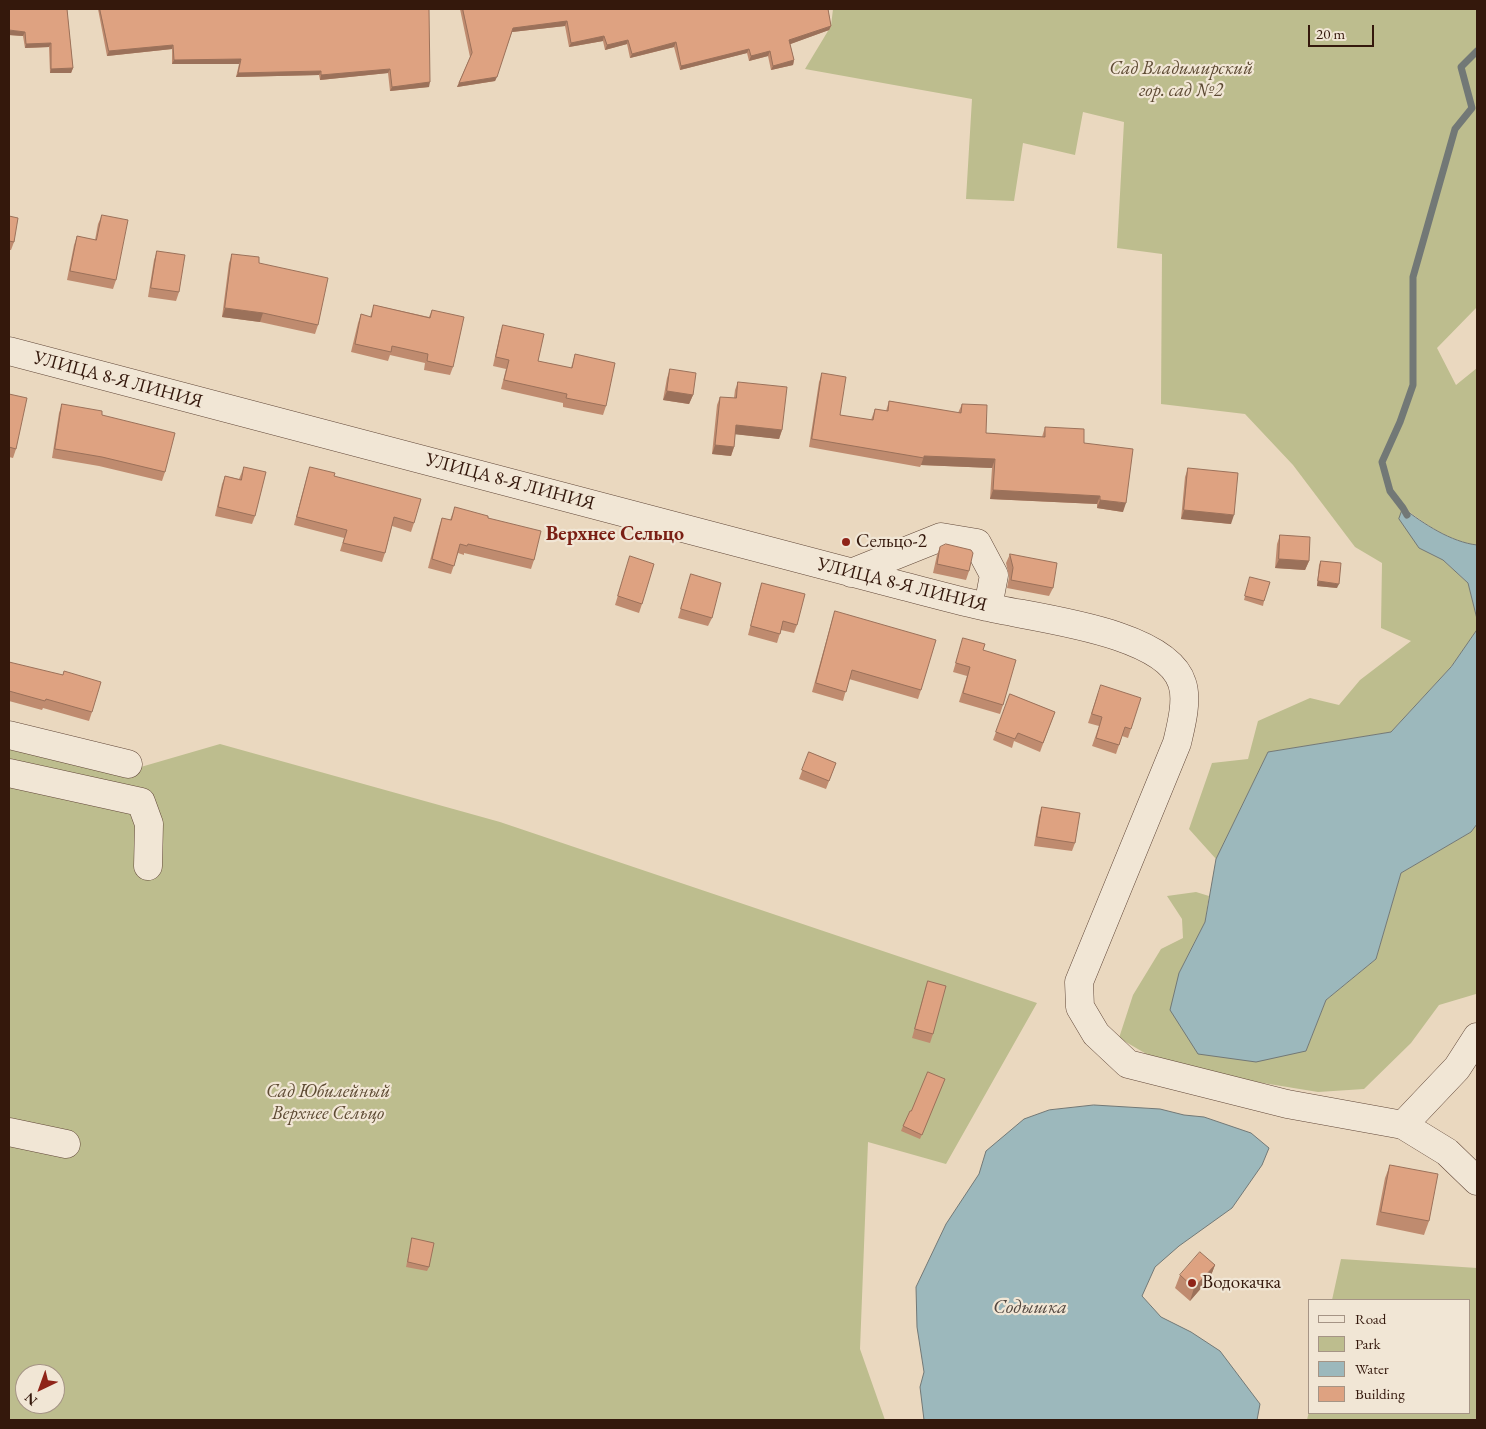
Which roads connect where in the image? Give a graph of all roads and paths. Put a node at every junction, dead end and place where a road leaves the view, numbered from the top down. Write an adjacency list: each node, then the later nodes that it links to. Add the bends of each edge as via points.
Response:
1 (9, 351): 2 (street, УЛИЦА 8-Я ЛИНИЯ)
2 (851, 572): 3 (street, УЛИЦА 8-Я ЛИНИЯ); 3 (street, via 940,537 977,543 994,575)
3 (988, 608): 9 (street, УЛИЦА 8-Я ЛИНИЯ, via 1078,624 1122,637 1172,665 1182,683 1184,709 1177,743 1079,982 1080,1007 1096,1034 1128,1064 1287,1104)
4 (9, 735): 5 (street)
5 (128, 764)
6 (9, 773): 7 (street, via 141,802 149,824)
7 (148, 866)
8 (1477, 1036): 9 (street, via 1457,1068)
9 (1403, 1124): 12 (street, via 1447,1152)
10 (9, 1132): 11 (street)
11 (66, 1144)
12 (1477, 1181)

